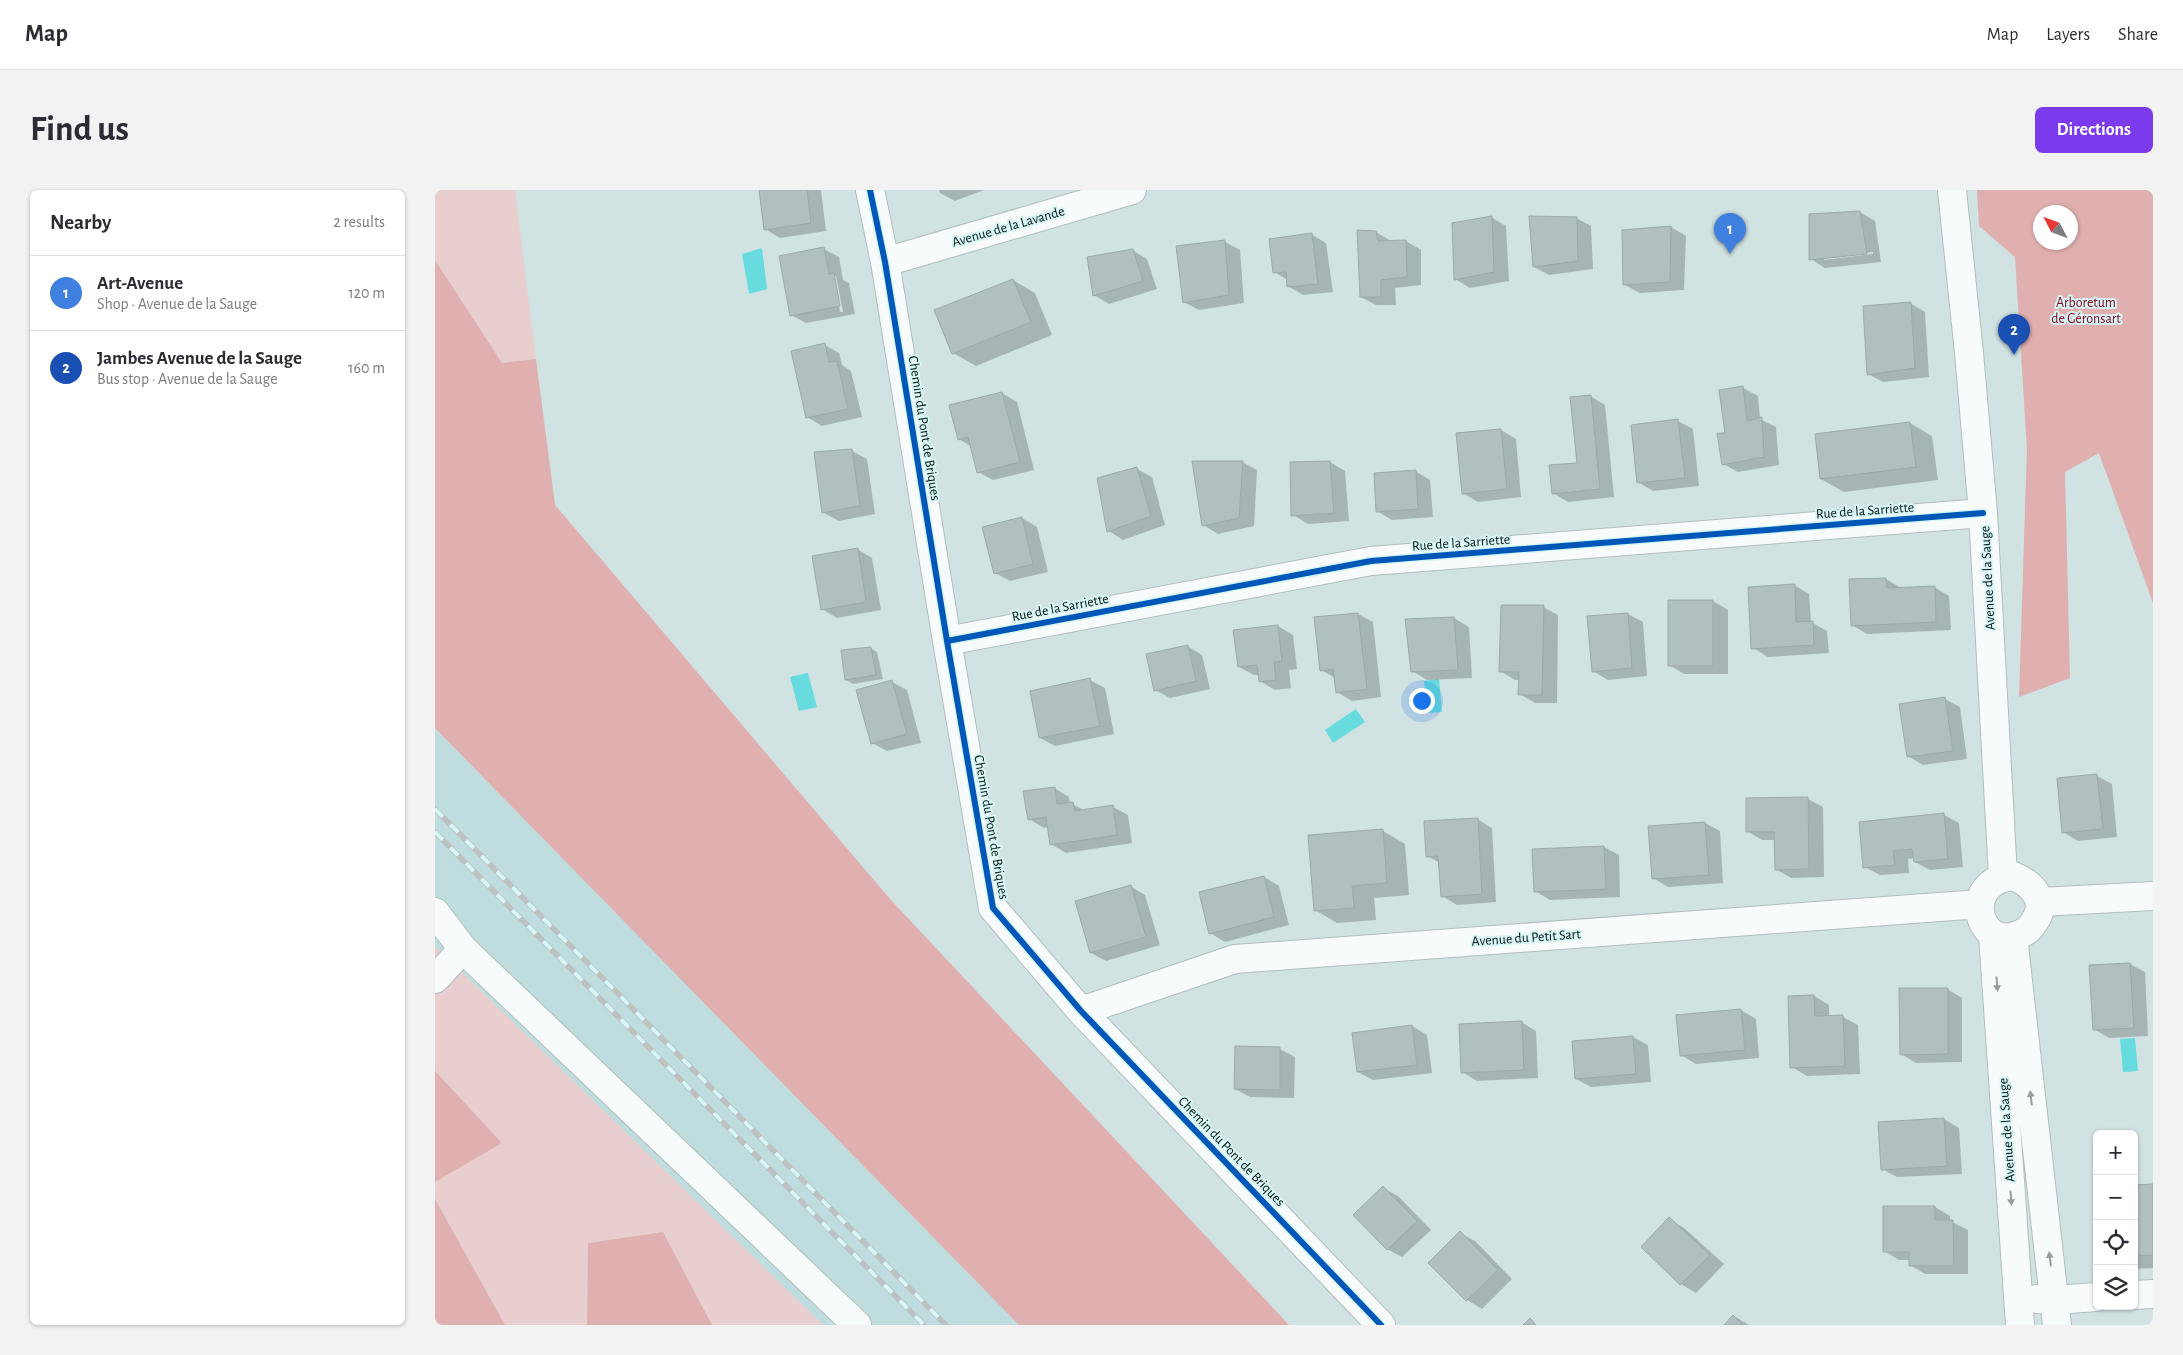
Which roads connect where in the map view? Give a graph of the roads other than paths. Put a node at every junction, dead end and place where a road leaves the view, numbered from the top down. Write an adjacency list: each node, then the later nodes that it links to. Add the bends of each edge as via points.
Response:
1 (870, 190): 4 (street, Chemin du Pont de Briques)
2 (1131, 190): 4 (street, Avenue de la Lavande)
3 (1952, 190): 5 (street, Avenue de la Sauge)
4 (885, 262): 6 (street, Chemin du Pont de Briques)
5 (1983, 513): 6 (street, Rue de la Sarriette, via 1371,561); 7 (street, Avenue de la Sauge)
6 (947, 641): 15 (street, Chemin du Pont de Briques, via 993,908)
7 (2003, 877): 9 (street, via 2013,876 2025,881 2035,890); 10 (street, via 1990,883)
8 (2153, 896): 9 (street)
9 (2040, 902): 12 (street, via 2039,916 2030,930)
10 (1980, 904): 12 (street, via 1984,924); 15 (street, Avenue du Petit Sart, via 1235,959)
11 (435, 912): 13 (street)
12 (2003, 936): 18 (street, Avenue de la Sauge, one-way to 18); 20 (street, Avenue de la Sauge, one-way to 12)
13 (463, 949): 14 (street); 21 (street)
14 (435, 979)
15 (1081, 1011): 22 (street, Chemin du Pont de Briques)
16 (2153, 1294): 17 (street)
17 (2138, 1295)
18 (2018, 1297): 20 (street); 23 (street, Avenue de la Sauge)
19 (2093, 1299): 20 (street)
20 (2056, 1313)
21 (857, 1325)
22 (1381, 1325)
23 (2020, 1325)

